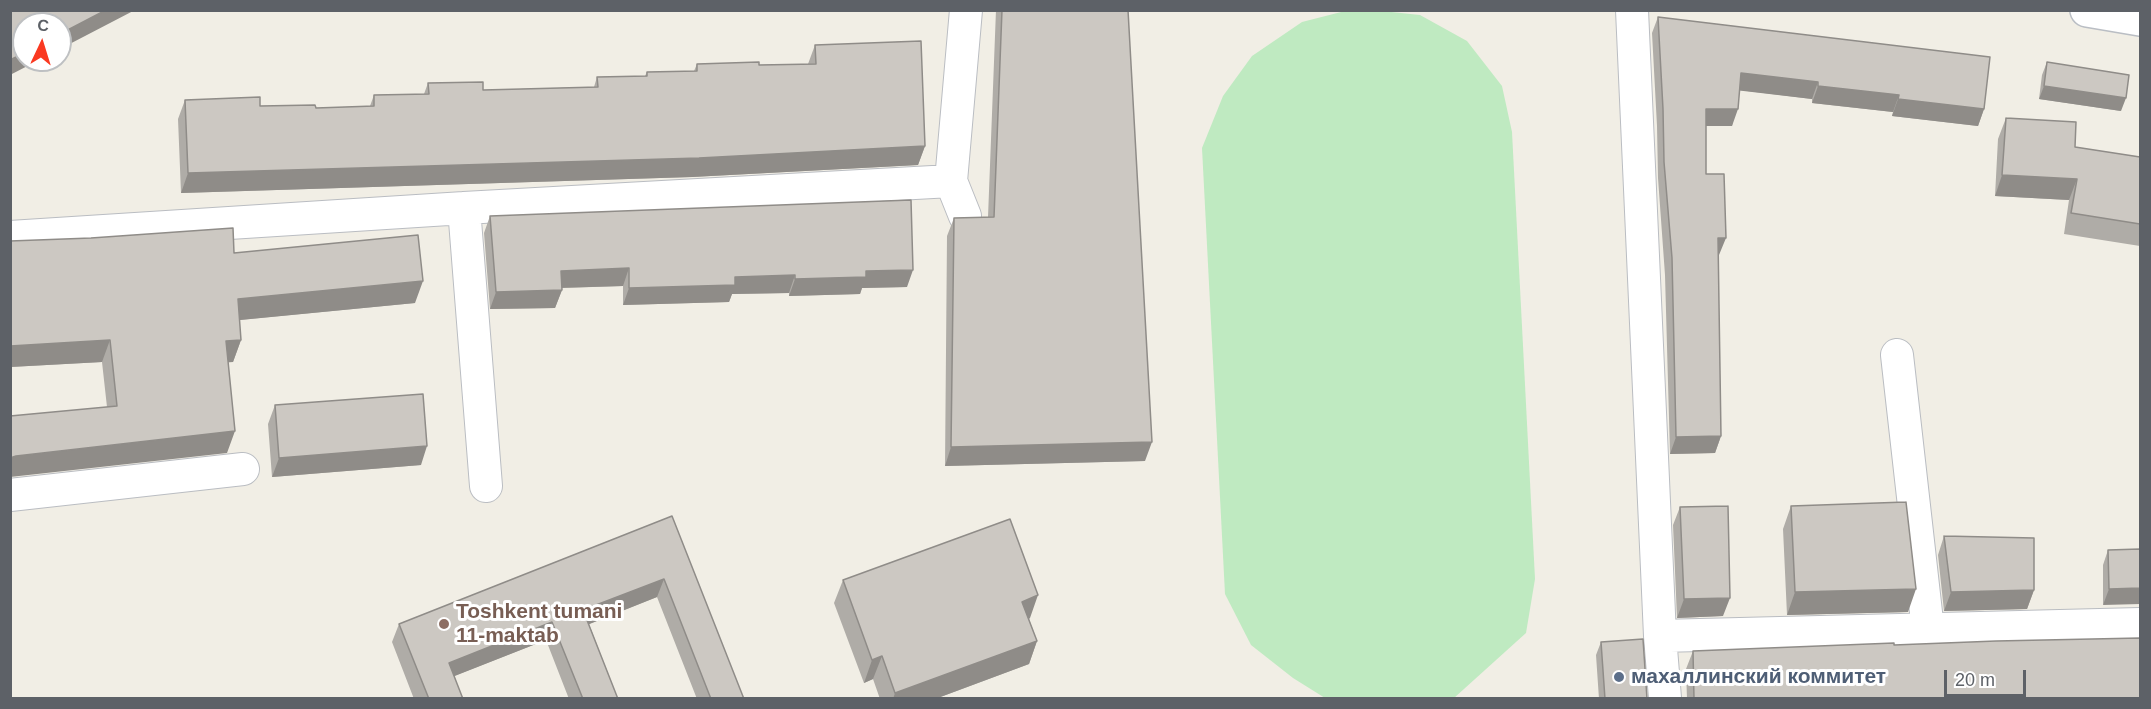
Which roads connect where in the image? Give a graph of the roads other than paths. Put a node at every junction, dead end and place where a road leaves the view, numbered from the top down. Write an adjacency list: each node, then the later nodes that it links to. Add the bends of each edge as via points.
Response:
1 (966, 10): 5 (street)
2 (1632, 10): 15 (street)
3 (2087, 10): 4 (main road)
4 (2140, 20)
5 (951, 181): 6 (street); 7 (street)
6 (464, 208): 8 (street); 11 (street)
7 (965, 216)
8 (10, 237)
9 (1897, 355): 14 (street)
10 (243, 469): 12 (street)
11 (486, 486)
12 (10, 495)
13 (2140, 624): 14 (street)
14 (1928, 630): 15 (street)
15 (1660, 636): 16 (street)
16 (1665, 699)

